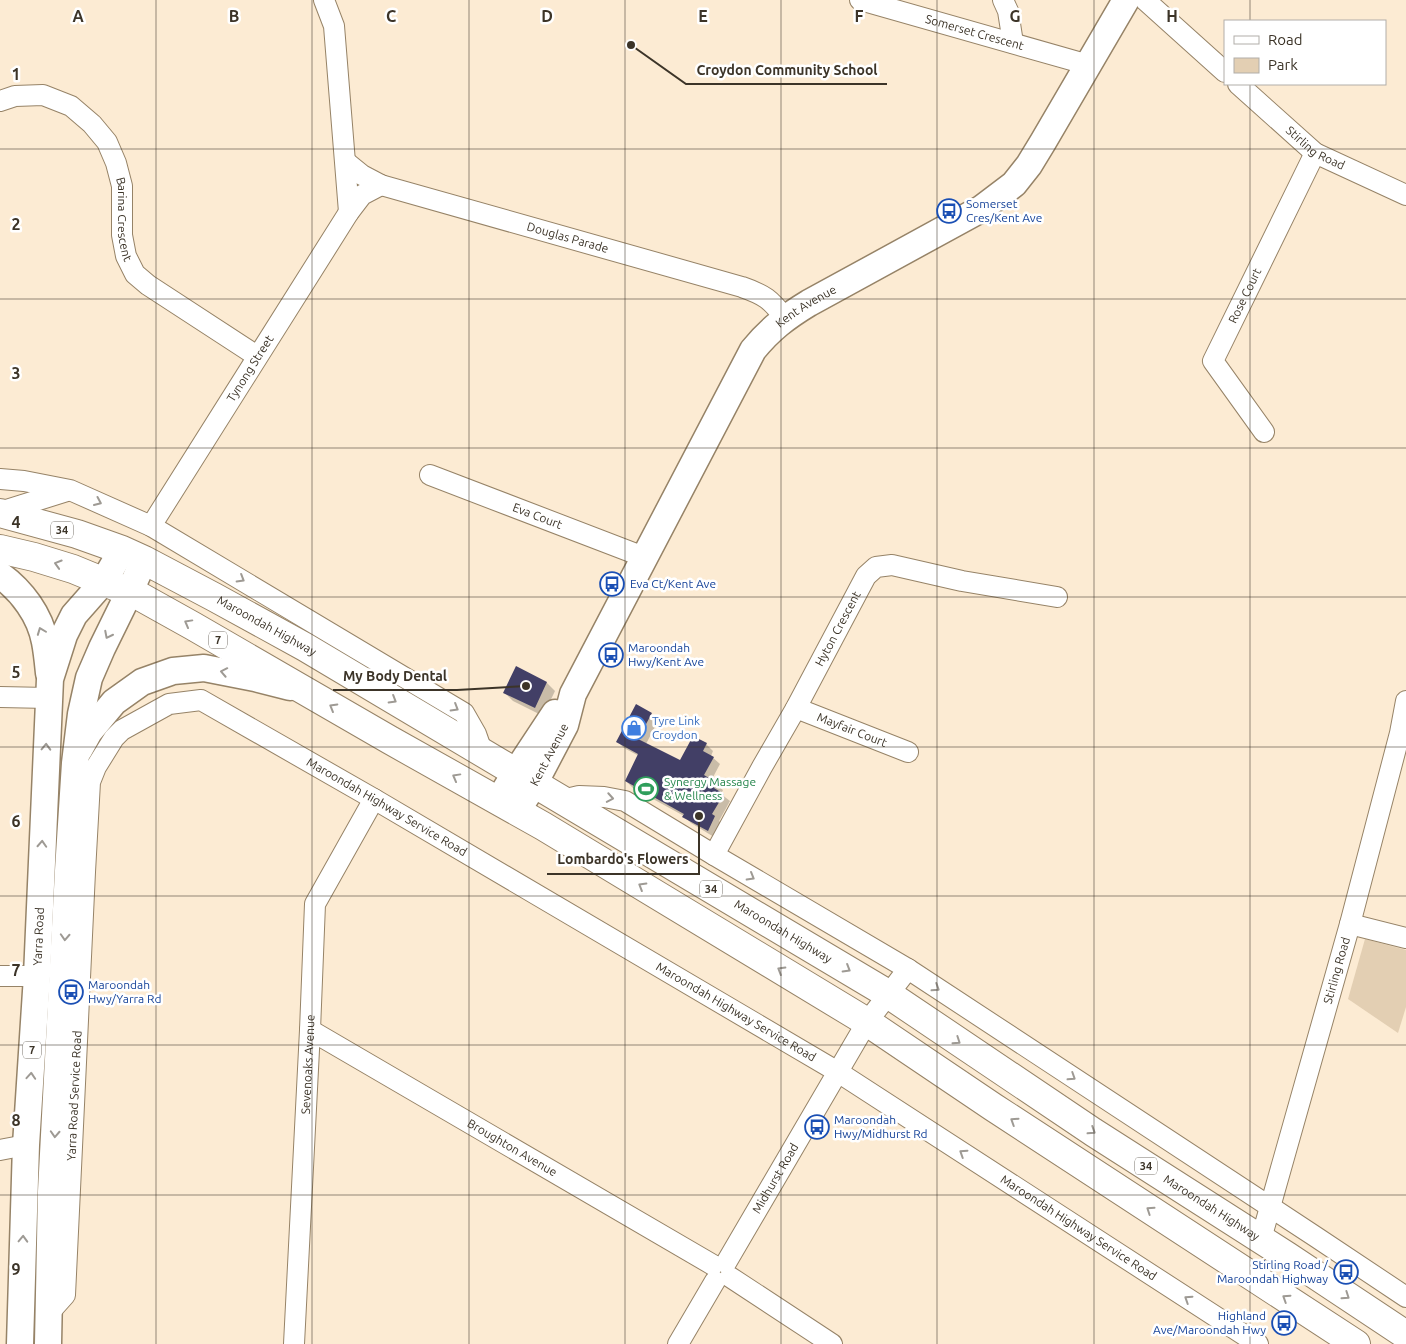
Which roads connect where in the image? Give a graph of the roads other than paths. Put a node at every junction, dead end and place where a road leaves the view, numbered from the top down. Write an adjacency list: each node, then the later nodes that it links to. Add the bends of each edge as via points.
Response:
1 (324, 0): 12 (street, via 334,26)
2 (860, 0): 6 (street, Somerset Crescent)
3 (1003, 0): 6 (street)
4 (1126, 0): 7 (main road, Kent Avenue)
5 (1145, 0): 8 (street)
6 (1013, 44): 7 (street, Somerset Crescent)
7 (1089, 65): 16 (main road, Kent Avenue, via 1029,165 1014,184 981,210)
8 (1224, 71)
9 (1239, 85): 11 (street, Stirling Road)
10 (0, 101): 17 (street, Barina Crescent, via 15,96 43,95 71,106 92,124 116,163 122,186 122,235 126,256 136,274)
11 (1315, 153): 14 (street, Stirling Road); 18 (street, Rose Court, via 1213,361)
12 (346, 162): 13 (street, Douglas Parade); 15 (street)
13 (382, 185): 15 (street, Tynong Street, via 362,194); 16 (street, Douglas Parade, via 762,294)
14 (1406, 195)
15 (349, 212): 17 (street, Tynong Street)
16 (785, 318): 26 (main road, Kent Avenue, via 753,350)
17 (258, 356): 23 (street, Tynong Street)
18 (1264, 432)
19 (430, 475): 26 (street, Eva Court)
20 (0, 479): 21 (street)
21 (70, 490): 22 (street); 23 (street, one-way to 23)
22 (0, 512): 25 (highway, Maroondah Highway / 34, via 77,534)
23 (151, 526): 39 (street, one-way to 39, via 464,713)
24 (0, 549): 28 (highway, one-way to 24)
25 (133, 555): 28 (main road, Yarra Road / 7); 29 (main road); 39 (highway, Maroondah Highway, one-way to 39, via 305,647)
26 (644, 557): 41 (main road, Kent Avenue, via 572,694 551,718)
27 (0, 575): 32 (main road, one-way to 27, via 45,640 34,611)
28 (104, 581): 29 (highway); 32 (main road, Yarra Road / 7, via 74,615 64,636)
29 (129, 593): 31 (main road, 7, one-way to 31); 33 (highway, 7, one-way to 29)
30 (1056, 597): 37 (street, Hyton Crescent, via 892,565 876,567 866,576)
31 (89, 678): 32 (main road, via 73,673); 40 (main road, 7, via 80,714)
32 (49, 688): 34 (street); 46 (main road, Yarra Road / 7, one-way to 32)
33 (305, 691): 40 (main road, one-way to 40, via 204,668 174,671 142,682 114,702 89,732); 44 (highway, 7, one-way to 33)
34 (0, 697)
35 (202, 700): 42 (street, Maroondah Highway Service Road); 47 (street, Yarra Road Service Road, via 169,704 122,730 109,746 90,782)
36 (1406, 701): 48 (street, Stirling Road)
37 (796, 708): 38 (street, Mayfair Court); 45 (street, Hyton Crescent)
38 (908, 752)
39 (483, 754): 41 (highway, Maroondah Highway)
40 (74, 763): 47 (main road, 7)
41 (525, 778): 43 (highway, Maroondah Highway / 34); 44 (main road, Kent Avenue)
42 (374, 799): 55 (street, Sevenoaks Avenue, via 315,904); 56 (street, Maroondah Highway Service Road)
43 (562, 800): 45 (street, one-way to 45, via 580,796 625,801); 53 (highway, Maroondah Highway / 34, one-way to 53)
44 (508, 806): 54 (highway, one-way to 44)
45 (714, 856): 50 (street, one-way to 50)
46 (41, 870): 47 (main road); 52 (main road, Yarra Road / 7)
47 (76, 871): 63 (main road, 7, one-way to 63, via 52,1192); 63 (street, Yarra Road Service Road, via 65,1295)
48 (1350, 924): 49 (street); 59 (street, Stirling Road)
49 (1406, 938)
50 (908, 969): 53 (street, Midhurst Road); 59 (street, one-way to 59)
51 (0, 976): 52 (street)
52 (37, 976): 57 (main road, Yarra Road / 7, one-way to 52)
53 (888, 994): 54 (street, Midhurst Road); 60 (highway, Maroondah Highway / 34, one-way to 60)
54 (868, 1022): 56 (street, Midhurst Road); 71 (highway, one-way to 54)
55 (310, 1030): 61 (street, Broughton Avenue); 67 (street, Sevenoaks Avenue)
56 (838, 1072): 61 (street, Midhurst Road); 70 (street, Maroondah Highway Service Road, one-way to 56)
57 (26, 1145): 58 (street); 65 (main road, Yarra Road / 7, one-way to 57)
58 (0, 1150)
59 (1271, 1208): 60 (street, Stirling Road); 62 (street)
60 (1261, 1239): 64 (highway, Maroondah Highway / 34, one-way to 64)
61 (721, 1272): 68 (street, Midhurst Road); 69 (street, Broughton Avenue)
62 (1406, 1297)
63 (48, 1314): 66 (main road, 7)
64 (1406, 1335)
65 (20, 1344)
66 (48, 1344)
67 (294, 1344)
68 (678, 1344)
69 (832, 1344)
70 (1258, 1344)
71 (1356, 1344)

